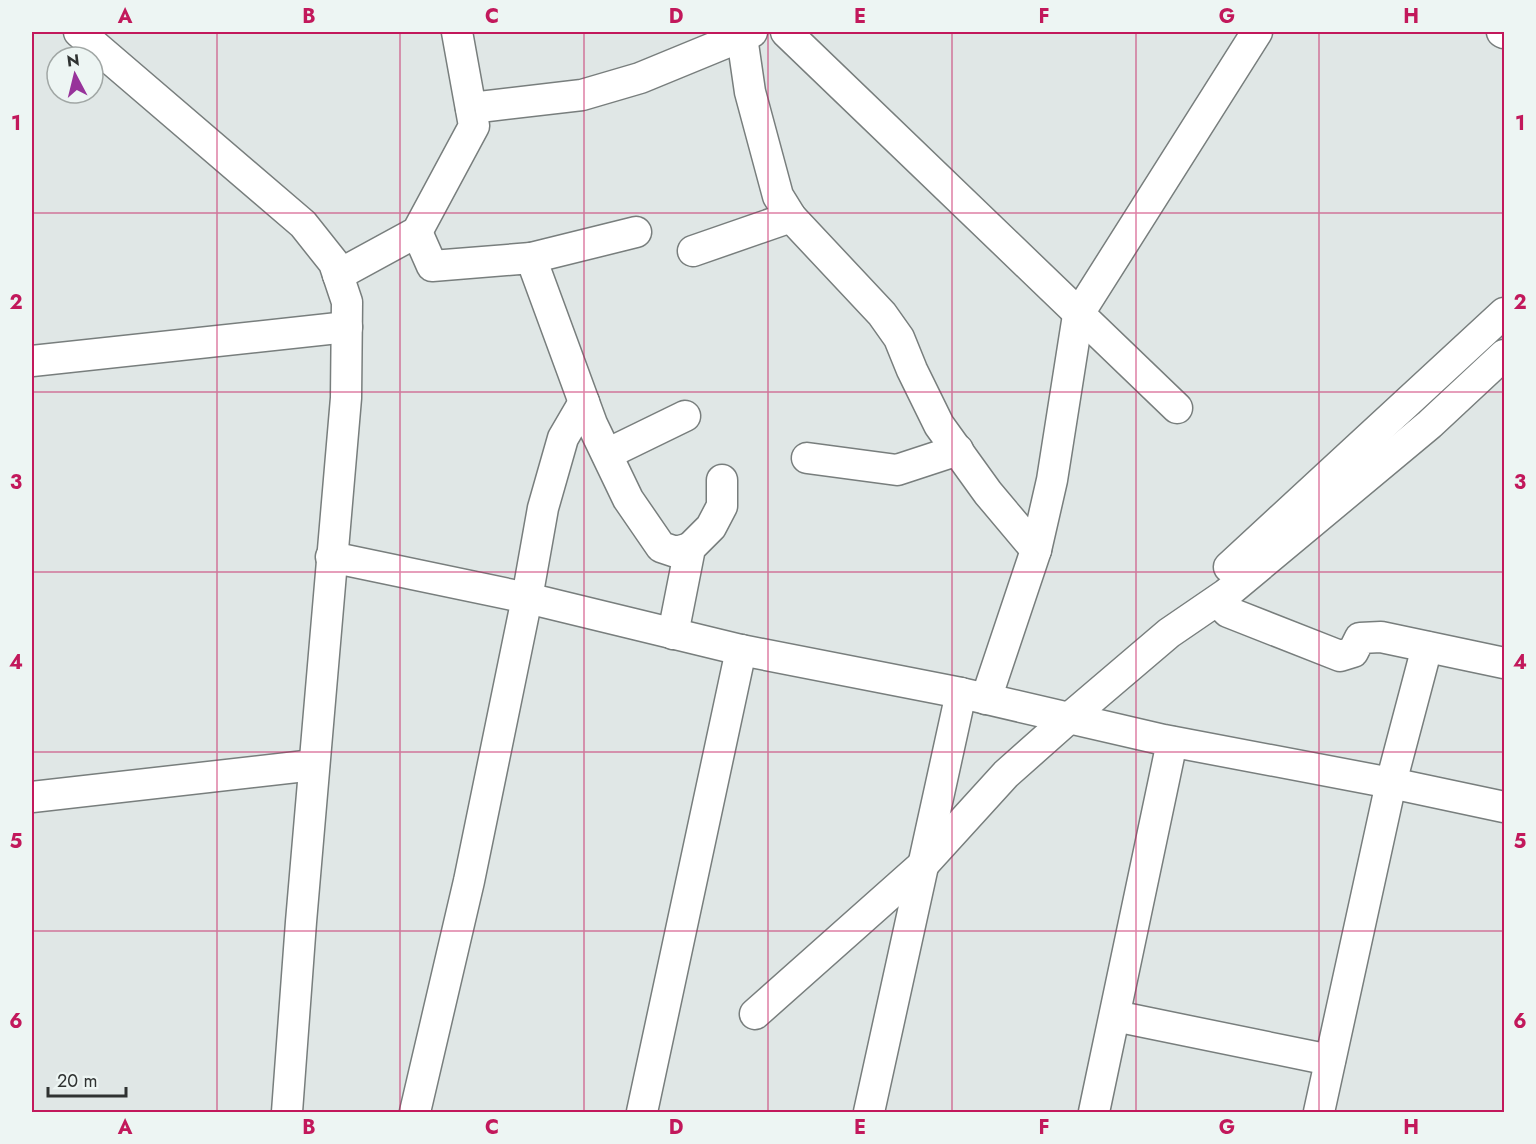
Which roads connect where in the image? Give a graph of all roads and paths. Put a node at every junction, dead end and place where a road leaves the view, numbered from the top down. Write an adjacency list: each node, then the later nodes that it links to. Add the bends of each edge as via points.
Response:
1 (79, 32): 12 (street, via 303,224 334,263)
2 (457, 32): 6 (street)
3 (786, 32): 14 (street)
4 (1257, 32): 14 (street)
5 (747, 34): 6 (street, via 640,78 582,95); 7 (street, via 750,92 778,196)
6 (471, 108): 8 (street, via 474,126)
7 (791, 217): 10 (street); 21 (street, via 882,314 899,338 939,425)
8 (417, 232): 11 (street, via 432,266); 12 (street)
9 (636, 232): 11 (street)
10 (693, 251)
11 (531, 258): 18 (street)
12 (338, 275): 15 (street, via 347,303)
13 (1504, 313): 35 (street)
14 (1078, 315): 19 (street); 26 (street, via 1052,480)
15 (347, 327): 17 (street); 27 (street, via 346,398)
16 (1504, 355): 29 (street, via 1430,424)
17 (32, 362)
18 (584, 402): 22 (street); 28 (street, via 563,438 543,508)
19 (1177, 408)
20 (685, 416): 22 (street)
21 (958, 450): 23 (street, via 897,470); 26 (street)
22 (607, 454): 25 (street, via 628,499 661,547 676,552)
23 (807, 458)
24 (722, 480): 25 (street, via 722,506 711,527)
25 (690, 548): 30 (street)
26 (1036, 550): 34 (street)
27 (332, 557): 28 (street); 37 (street)
28 (528, 598): 30 (street); 46 (street, via 469,881)
29 (1216, 601): 31 (street, via 1228,612 1340,656 1353,652 1360,638 1381,637); 35 (street, via 1169,633)
30 (673, 634): 32 (street)
31 (1427, 646): 33 (street); 38 (street)
32 (741, 650): 34 (street); 47 (street)
33 (1504, 663)
34 (973, 696): 35 (street); 41 (street)
35 (1064, 718): 36 (street); 41 (street, via 1006,774)
36 (1172, 742): 38 (street); 43 (street)
37 (314, 765): 39 (street); 45 (street)
38 (1391, 783): 40 (street); 44 (street)
39 (32, 797)
40 (1504, 807)
41 (925, 863): 42 (street); 48 (street)
42 (755, 1014)
43 (1115, 1016): 44 (street); 49 (street)
44 (1330, 1060): 50 (street)
45 (287, 1113)
46 (415, 1113)
47 (642, 1113)
48 (869, 1113)
49 (1094, 1113)
50 (1319, 1113)

